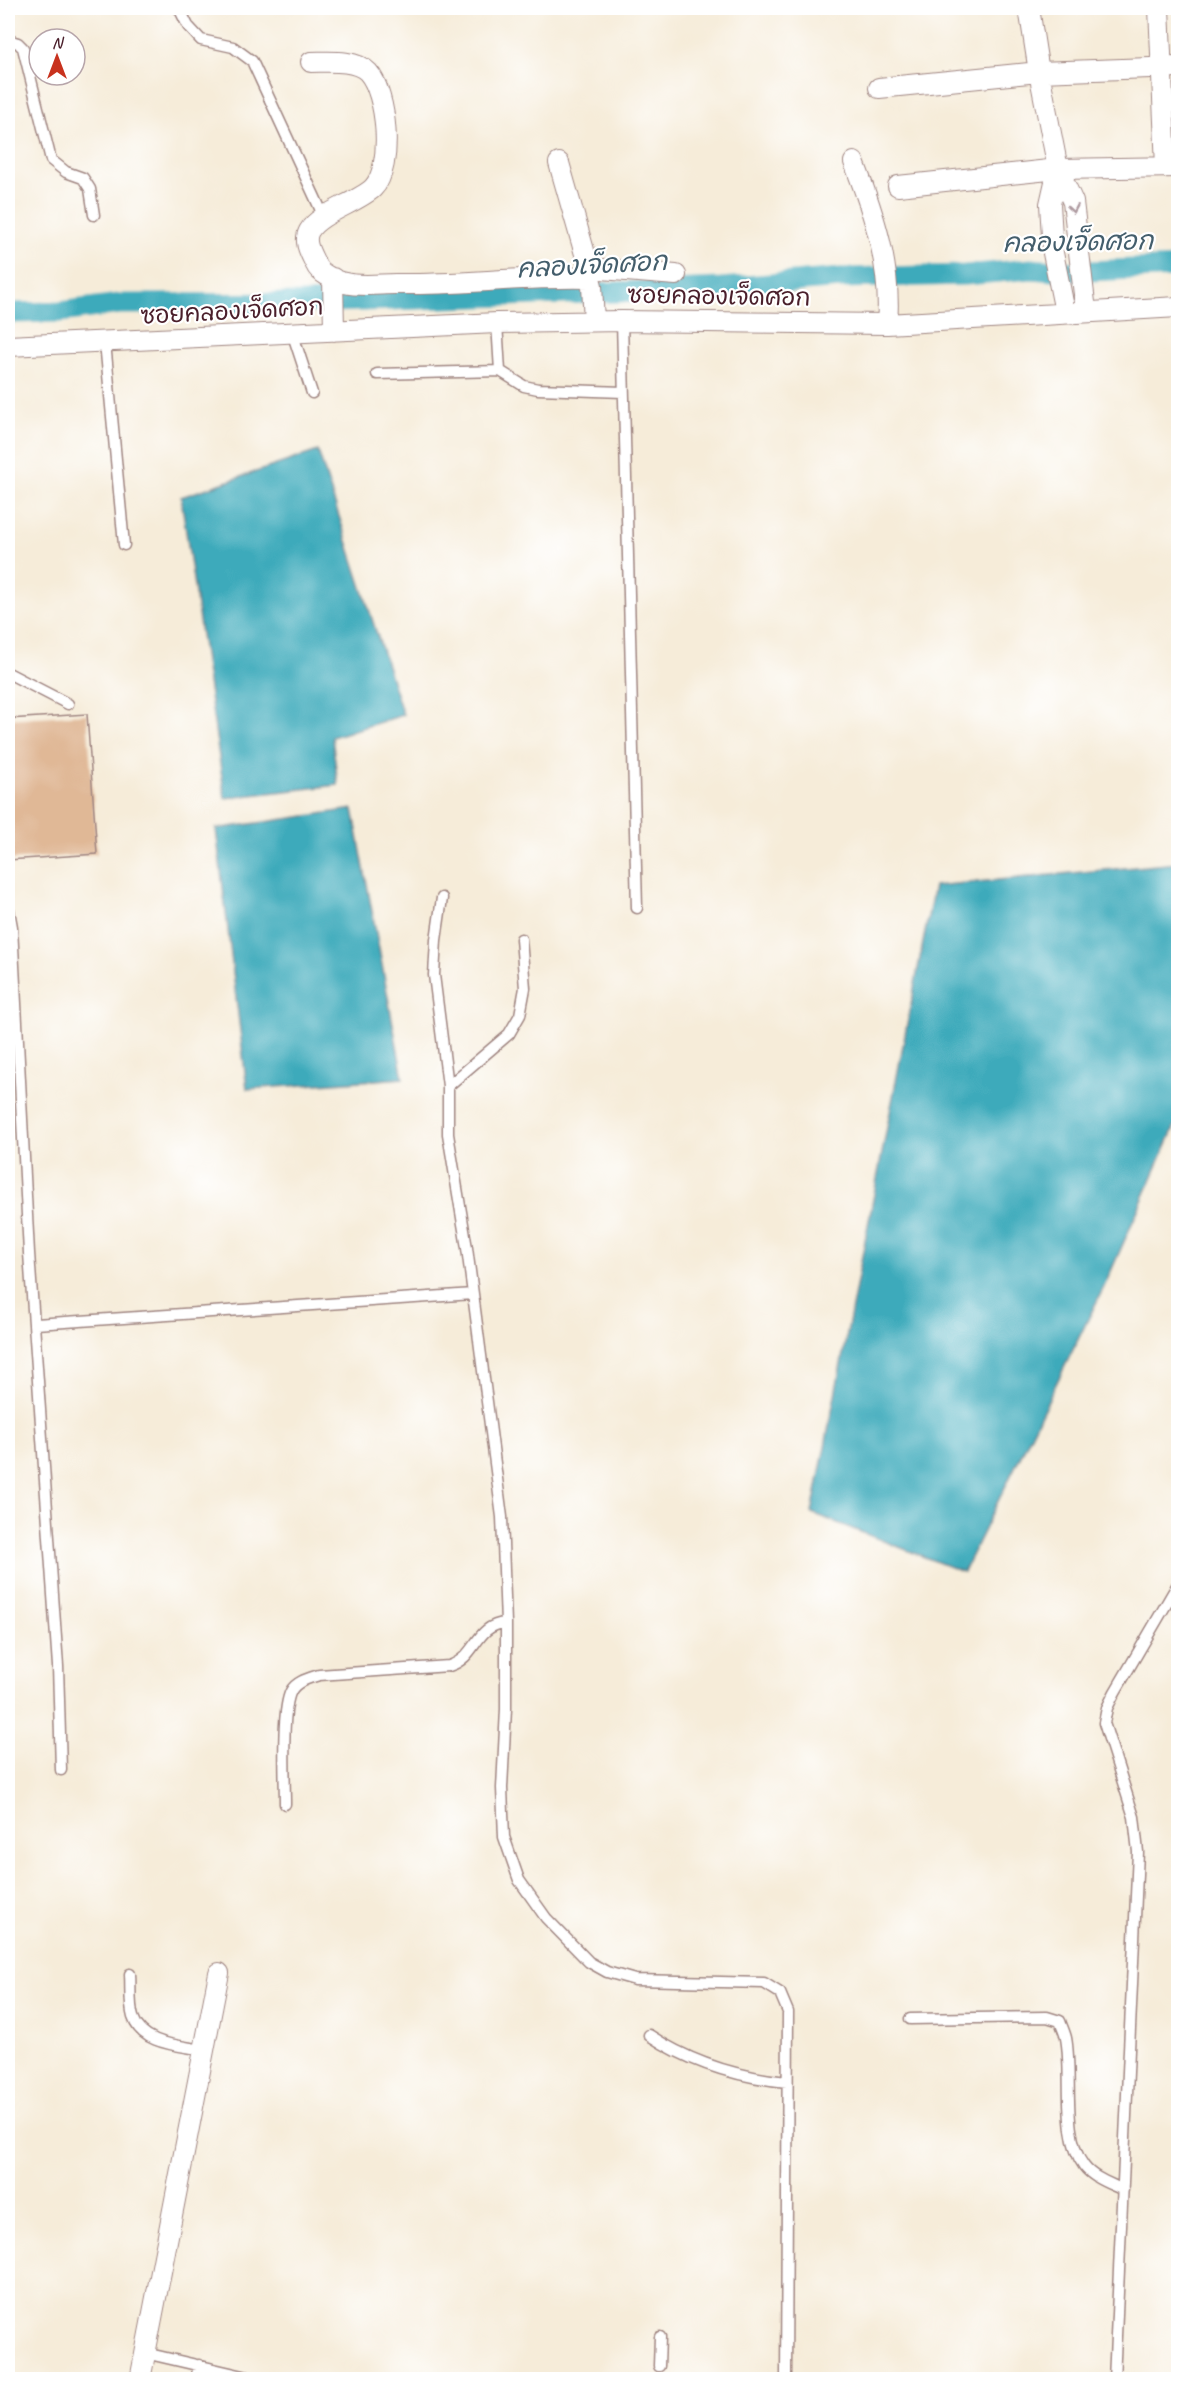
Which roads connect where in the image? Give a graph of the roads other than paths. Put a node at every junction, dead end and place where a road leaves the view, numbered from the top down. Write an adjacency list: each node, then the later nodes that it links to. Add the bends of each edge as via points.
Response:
1 (179, 8): 15 (lane, via 201,40 233,47 252,61)
2 (1029, 8): 7 (street)
3 (1159, 8): 6 (street)
4 (8, 40): 14 (lane, via 23,48 51,160 66,172 83,178 90,189)
5 (311, 62): 15 (street, via 347,62 368,72 378,91 388,139 384,167 374,187)
6 (1169, 68): 7 (street); 11 (street)
7 (1039, 72): 8 (street); 12 (street)
8 (879, 88)
9 (854, 162): 24 (street, via 882,245 889,302)
10 (559, 163): 18 (street)
11 (1172, 167): 12 (street)
12 (1058, 169): 13 (street); 19 (street, via 1050,204); 21 (street, one-way to 21, via 1073,202)
13 (898, 186)
14 (94, 215)
15 (324, 217): 17 (street, via 309,230 306,243 318,270)
16 (676, 274): 18 (street)
17 (333, 285): 18 (street, via 433,285 522,278); 25 (street)
18 (592, 291): 22 (street, ซอยคลองเจ็ดศอก); 23 (street, ซอยคลองเจ็ดศอก)
19 (1062, 304): 21 (street, ซอยคลองเจ็ดศอก); 24 (street, ซอยคลองเจ็ดศอก)
20 (1179, 307): 21 (street, ซอยคลองเจ็ดศอก)
21 (1086, 311)
22 (622, 321): 24 (street, ซอยคลองเจ็ดศอก); 31 (lane)
23 (497, 323): 25 (street, ซอยคลองเจ็ดศอก); 29 (lane)
24 (887, 324)
25 (334, 329): 26 (street, ซอยคลองเจ็ดศอก)
26 (292, 332): 27 (street, ซอยคลองเจ็ดศอก); 32 (lane)
27 (105, 342): 28 (street, ซอยคลองเจ็ดศอก); 33 (lane)
28 (8, 346)
29 (500, 371): 30 (lane); 31 (lane, via 538,389)
30 (377, 374)
31 (623, 392): 38 (lane)
32 (312, 393)
33 (124, 545)
34 (8, 673): 35 (lane)
35 (68, 704)
36 (442, 898): 40 (lane, via 434,975)
37 (8, 905): 42 (lane)
38 (637, 908)
39 (520, 939): 40 (lane, via 525,988 520,1015 509,1034)
40 (448, 1086): 41 (lane, via 448,1134)
41 (473, 1294): 42 (lane); 44 (lane, via 502,1517)
42 (36, 1324): 45 (lane)
43 (1179, 1584): 53 (lane, via 1114,1692 1104,1723 1134,1817 1138,1852)
44 (506, 1623): 46 (lane, via 485,1629 459,1663 319,1675 301,1681 291,1690 286,1716); 52 (lane, via 504,1837 519,1880 553,1925 589,1962 607,1972 635,1980 765,1983 780,1993 788,2012)
45 (61, 1770)
46 (285, 1803)
47 (219, 1973): 51 (street)
48 (130, 1974): 51 (lane, via 133,2017 142,2033 158,2041)
49 (910, 2019): 53 (lane, via 1047,2017 1060,2021 1066,2037 1070,2121 1075,2144 1083,2165 1096,2177)
50 (649, 2036): 52 (lane, via 702,2064 757,2079)
51 (203, 2050): 55 (street)
52 (787, 2082): 61 (lane)
53 (1123, 2190): 62 (lane)
54 (660, 2337): 57 (lane)
55 (145, 2353): 56 (lane); 58 (street)
56 (199, 2365): 59 (lane); 60 (lane)
57 (659, 2366)
58 (140, 2379)
59 (196, 2379)
60 (261, 2379)
61 (786, 2379)
62 (1114, 2379)

